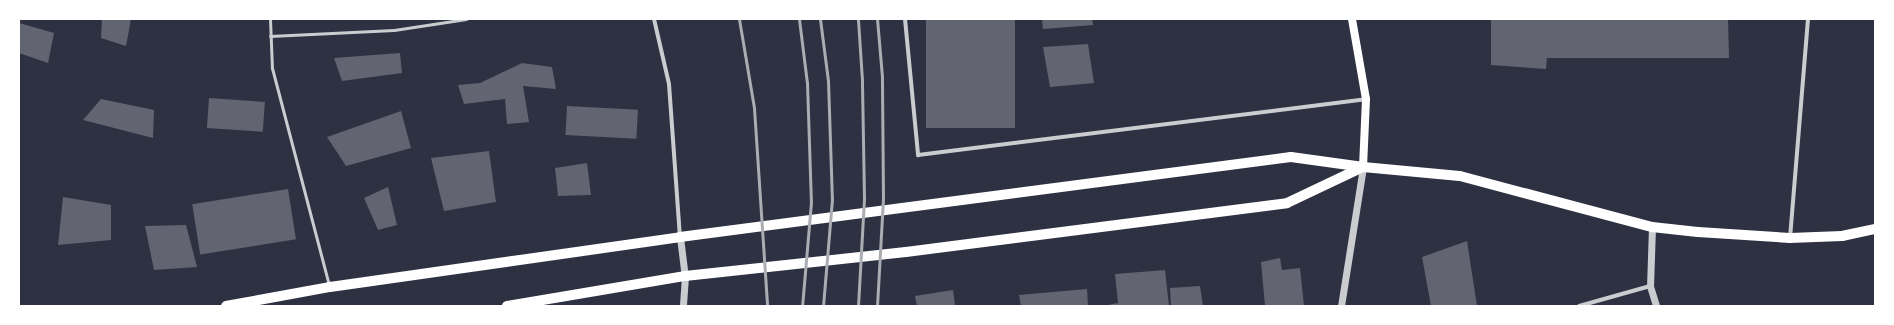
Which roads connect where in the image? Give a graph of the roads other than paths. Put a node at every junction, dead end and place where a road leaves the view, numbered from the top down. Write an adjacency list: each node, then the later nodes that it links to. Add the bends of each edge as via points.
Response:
1 (270, 19): 7 (lane)
2 (466, 19): 7 (lane, via 394,30)
3 (654, 19): 12 (street, via 669,84)
4 (905, 19): 8 (street, via 918,155)
5 (1352, 19): 8 (main road)
6 (1808, 19): 13 (street)
7 (270, 36): 16 (lane, via 272,68)
8 (1366, 99): 9 (main road)
9 (1363, 168): 10 (main road, via 1460,176); 12 (main road, via 1290,157); 14 (main road, via 1287,203 906,252); 20 (street)
10 (1652, 227): 13 (main road); 15 (street)
11 (1875, 229): 13 (main road, via 1842,236)
12 (680, 236): 14 (street); 16 (main road)
13 (1790, 238)
14 (685, 276): 18 (main road); 19 (street)
15 (1650, 286): 21 (street); 22 (street)
16 (330, 287): 17 (main road)
17 (226, 306)
18 (507, 306)
19 (683, 306)
20 (1341, 306)
21 (1579, 306)
22 (1656, 306)

